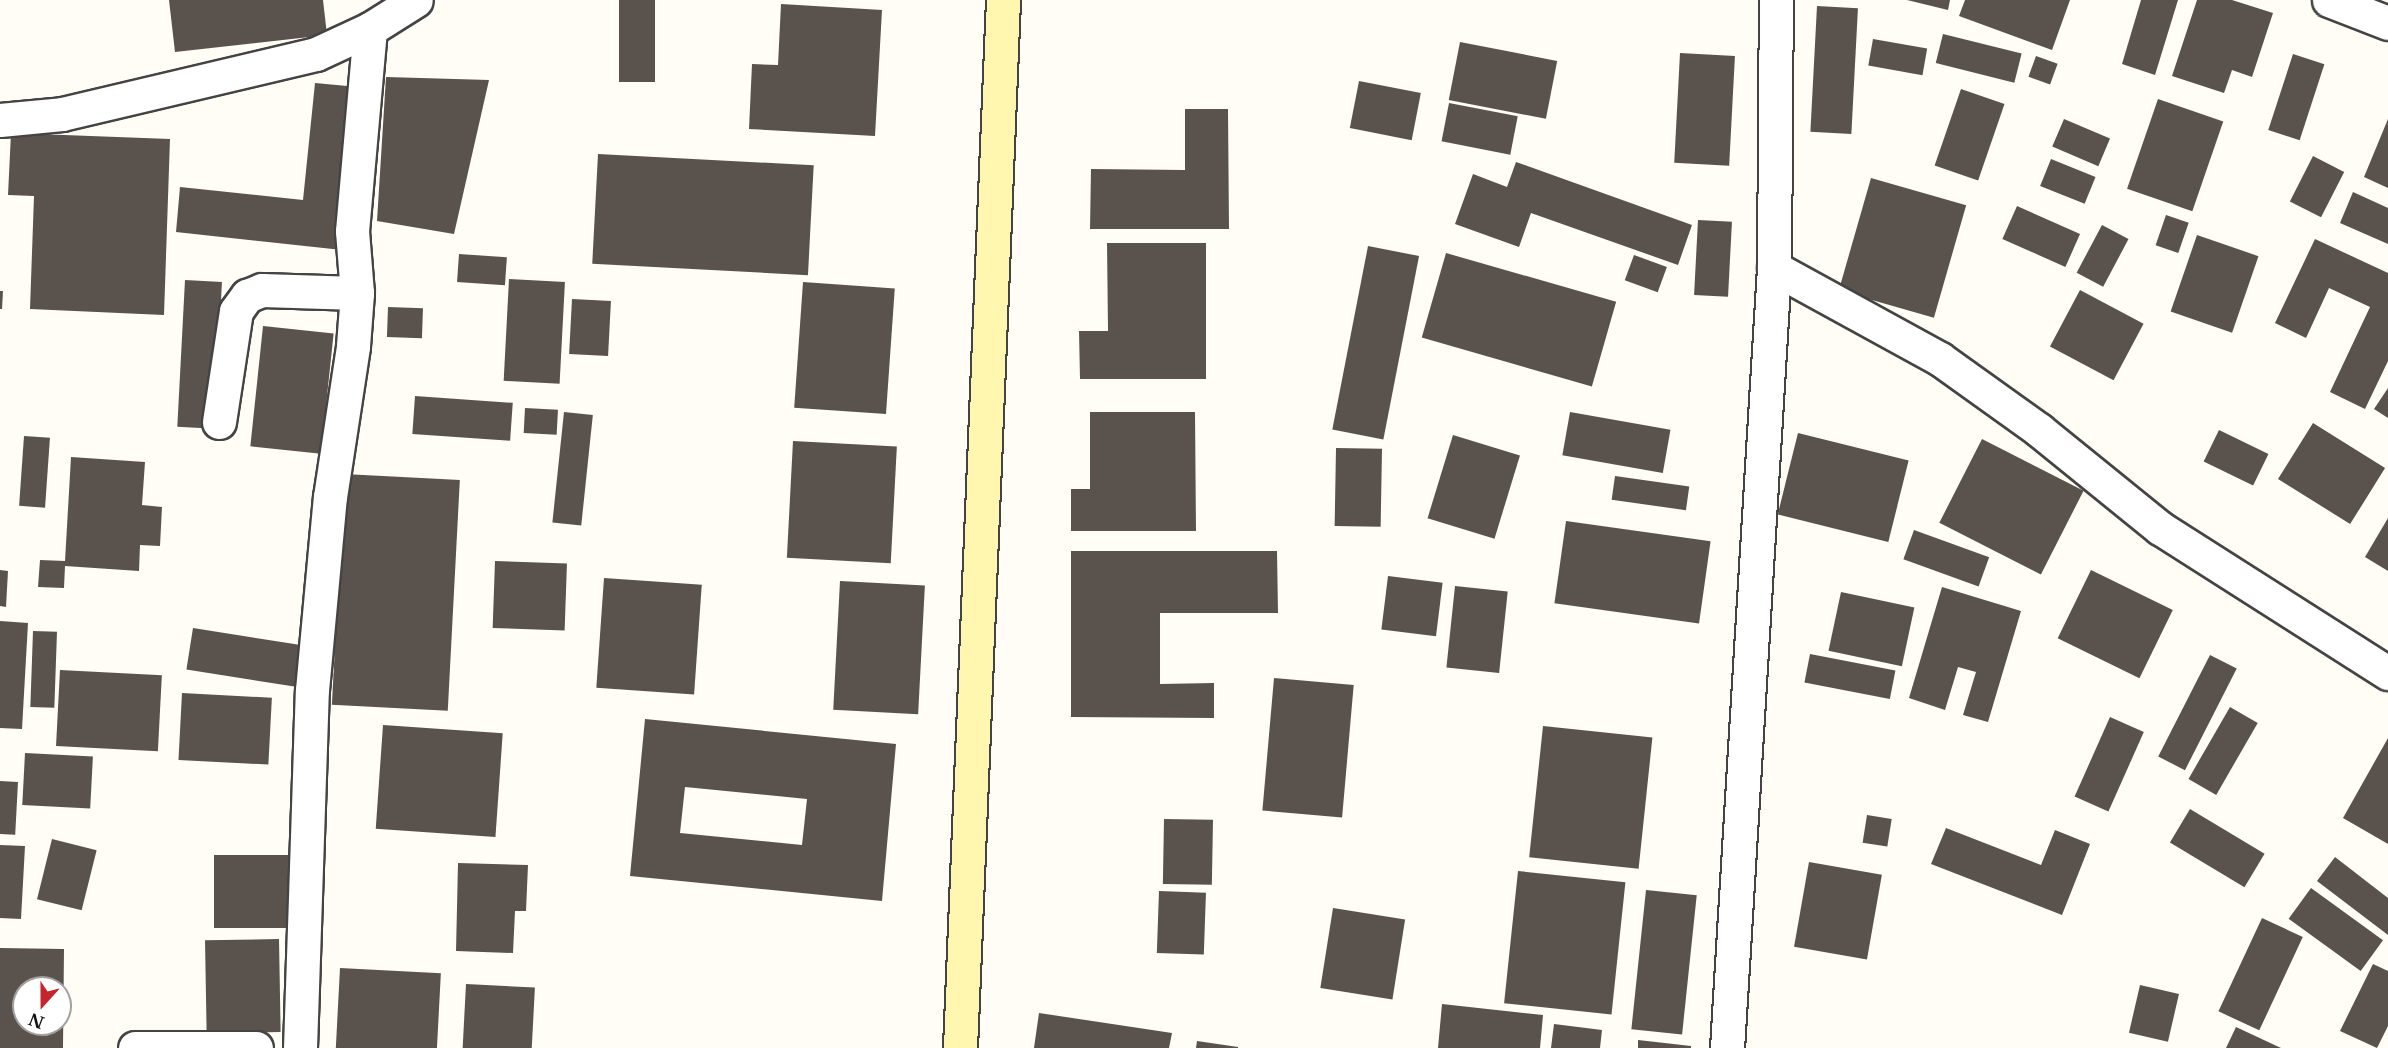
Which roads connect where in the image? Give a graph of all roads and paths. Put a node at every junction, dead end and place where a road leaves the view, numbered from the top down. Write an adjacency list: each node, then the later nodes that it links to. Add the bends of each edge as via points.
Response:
1 (416, 0): 6 (street)
2 (1003, 0): 15 (street)
3 (1776, 0): 8 (street)
4 (2329, 0): 5 (street)
5 (2388, 23)
6 (370, 29): 7 (street, via 316,54 62,114); 9 (street, via 352,231)
7 (0, 120)
8 (1774, 268): 11 (street, via 1940,359 2039,430 2160,528); 16 (street)
9 (357, 293): 10 (street, via 262,290 247,296 236,310); 14 (street, via 330,497 312,690)
10 (219, 422)
11 (2388, 673)
12 (135, 1048): 13 (street)
13 (256, 1048)
14 (300, 1048)
15 (960, 1048)
16 (1727, 1048)

